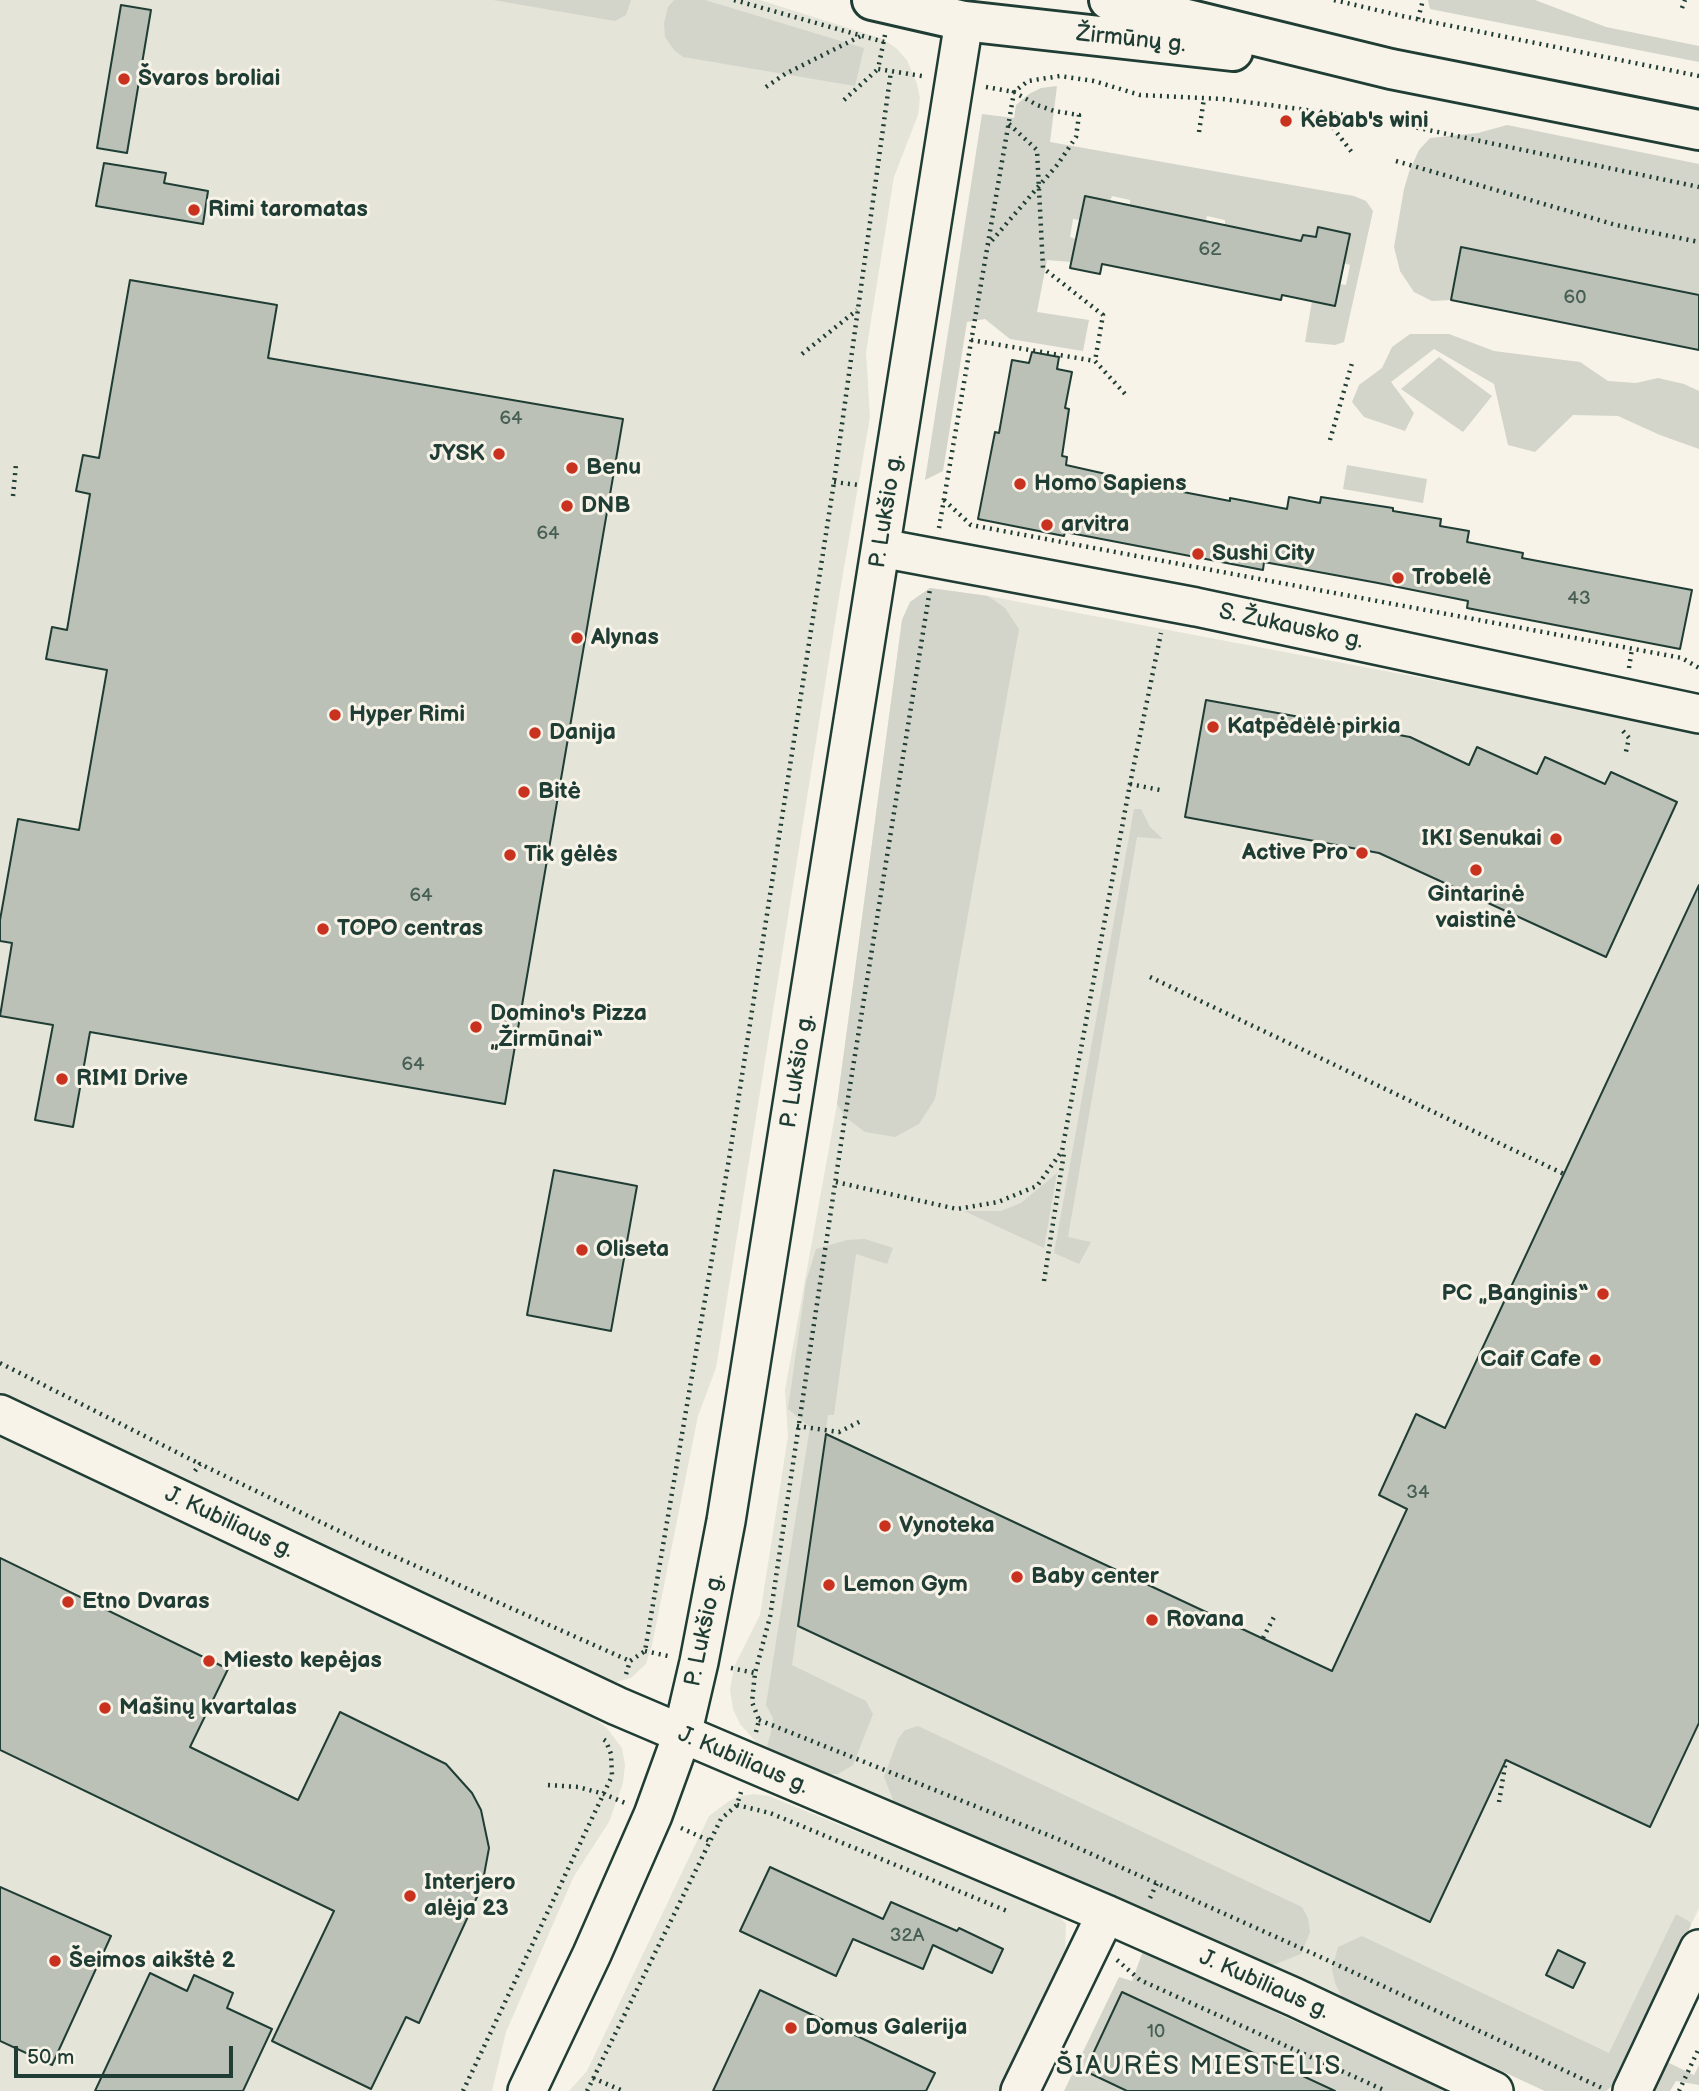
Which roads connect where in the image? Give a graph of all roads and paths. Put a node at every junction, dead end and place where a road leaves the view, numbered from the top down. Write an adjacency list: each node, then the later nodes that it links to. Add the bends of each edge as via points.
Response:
1 (734, 0): 8 (path)
2 (1109, 0): 11 (main road, Žirmūnų g.)
3 (1334, 0): 9 (path)
4 (1423, 0): 9 (path)
5 (1685, 0): 6 (path)
6 (1682, 8)
7 (966, 11): 8 (main road, Žirmūnų g.); 11 (main road, Žirmūnų g.); 37 (street, P. Lukšio g.)
8 (867, 18): 10 (path, via 884,42); 13 (path)
9 (1418, 19): 12 (path)
10 (878, 69): 16 (path); 27 (path, via 891,71)
11 (1391, 69): 19 (main road, Žirmūnų g.)
12 (1699, 76)
13 (766, 87)
14 (1014, 92): 15 (path, via 1028,81 1060,76 1140,95); 18 (path); 23 (path, via 1054,111 1079,114 1076,137)
15 (1204, 98): 17 (path); 20 (path)
16 (844, 100)
17 (1319, 111): 21 (path); 24 (path)
18 (1008, 123): 23 (path, via 1037,150); 26 (path)
19 (1699, 130)
20 (1199, 132)
21 (1353, 155)
22 (1396, 161): 25 (path, via 1616,225)
23 (1039, 186): 26 (path); 30 (path, via 1043,268 1103,315)
24 (1699, 187)
25 (1699, 242)
26 (987, 245): 28 (path)
27 (858, 309): 29 (path); 54 (path, via 730,1153 645,1651 630,1661)
28 (971, 340): 30 (path); 36 (path)
29 (802, 354)
30 (1095, 360): 32 (path)
31 (1352, 363): 33 (path)
32 (1126, 396)
33 (1330, 440)
34 (16, 464): 35 (path)
35 (13, 496)
36 (944, 500): 38 (path); 40 (path, via 971,525 1669,655)
37 (881, 548): 38 (street, S. Žukausko g.); 58 (street, P. Lukšio g., via 726,1521)
38 (932, 573): 39 (street, S. Žukausko g.); 47 (path)
39 (1167, 602): 41 (street, S. Žukausko g.); 42 (path)
40 (1699, 668)
41 (1699, 714)
42 (1130, 784): 43 (path); 45 (path)
43 (1160, 789)
44 (1150, 977): 46 (path)
45 (1062, 1151): 47 (path, via 1037,1186 998,1202 957,1209); 48 (path)
46 (1564, 1174)
47 (836, 1182): 52 (path)
48 (1044, 1280)
49 (0, 1363): 53 (path)
50 (0, 1414): 58 (street, J. Kubiliaus g.)
51 (861, 1421): 52 (path, via 839,1432)
52 (797, 1426): 57 (path, via 770,1617 755,1673 752,1702)
53 (200, 1464)
54 (362, 1542)
55 (1274, 1617): 56 (path)
56 (1263, 1639)
57 (759, 1720): 61 (path); 70 (path, via 1095,1856)
58 (682, 1735): 61 (street, J. Kubiliaus g.); 72 (street, P. Lukšio g., via 647,1828)
59 (597, 1736): 71 (path, via 606,1741 612,1776)
60 (1506, 1760): 62 (path)
61 (747, 1763): 63 (path); 65 (street, J. Kubiliaus g.)
62 (1499, 1802)
63 (737, 1805): 64 (path, via 770,1813); 69 (path, via 721,1819)
64 (1013, 1913)
65 (1106, 1914): 75 (street); 77 (street, J. Kubiliaus g.)
66 (1699, 1949): 70 (street)
67 (1122, 1962): 76 (path, via 1140,1980)
68 (1699, 2048): 78 (path)
69 (593, 2078): 73 (path); 74 (path)
70 (1617, 2090)
71 (463, 2091)
72 (527, 2091)
73 (587, 2091)
74 (623, 2091)
75 (1020, 2091)
76 (1386, 2091)
77 (1494, 2091)
78 (1679, 2091)

